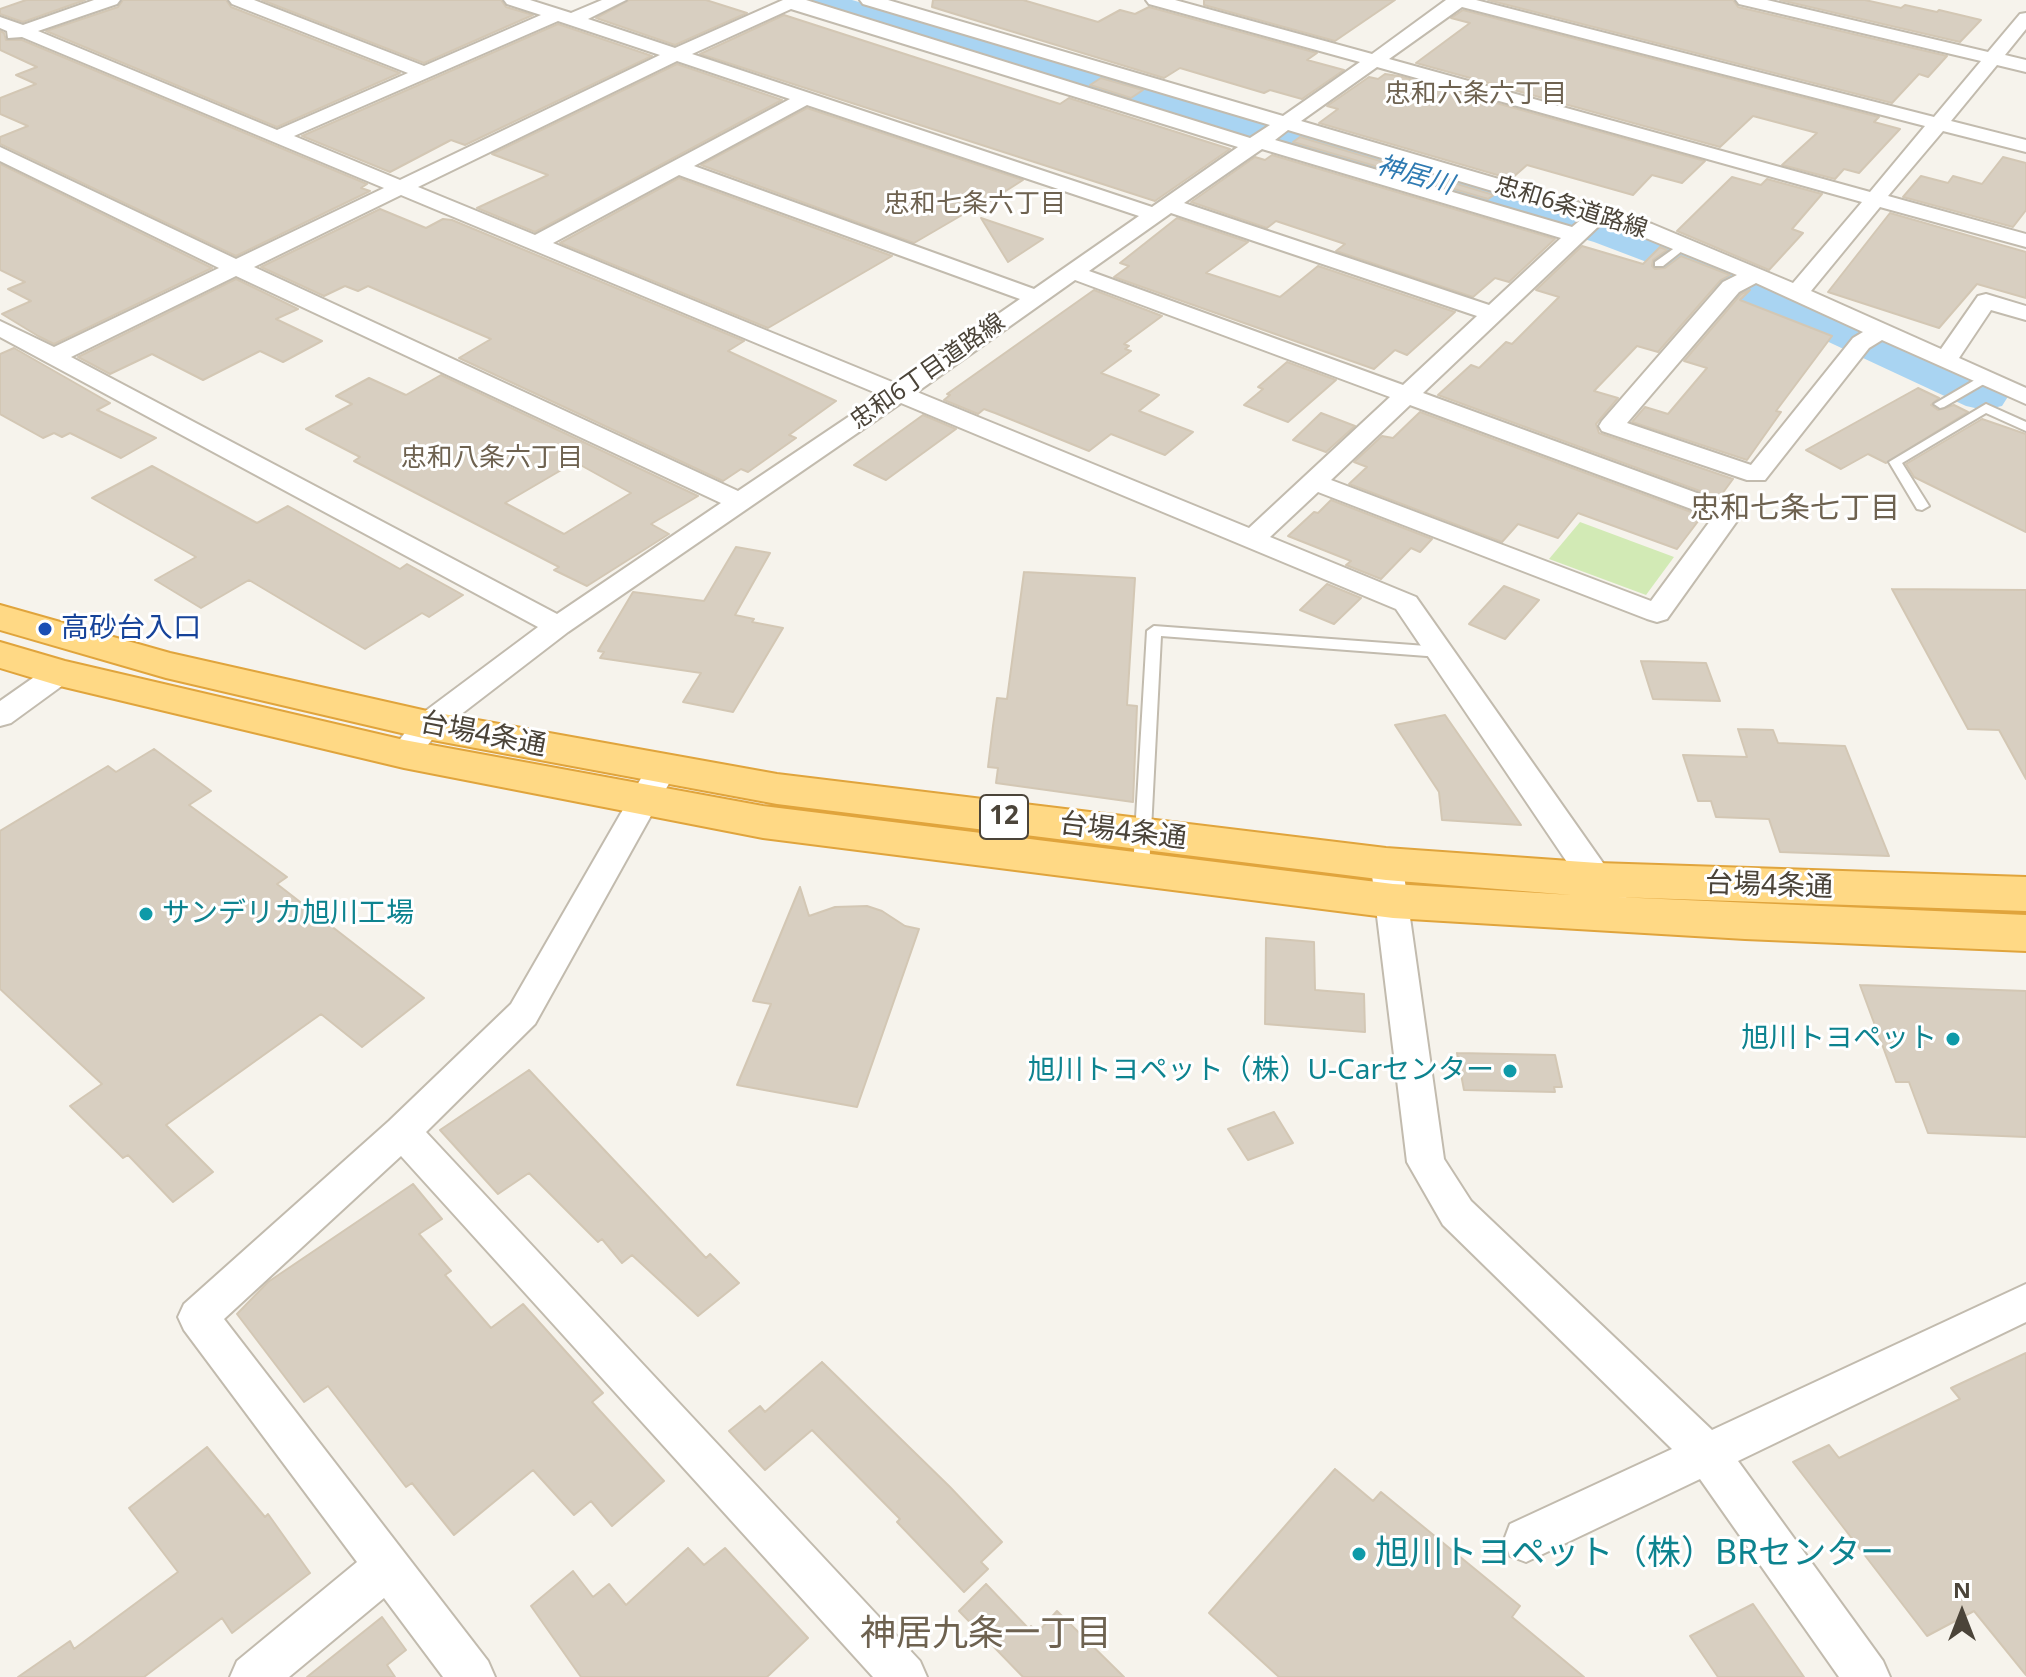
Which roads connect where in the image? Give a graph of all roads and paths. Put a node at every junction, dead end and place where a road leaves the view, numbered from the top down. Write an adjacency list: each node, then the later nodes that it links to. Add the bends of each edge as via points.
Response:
1 (111, 0): 13 (street)
2 (238, 0): 19 (street)
3 (513, 0): 10 (street)
4 (617, 0): 10 (street)
5 (869, 0): 22 (street, 忠和6条道路線)
6 (1155, 0): 17 (street)
7 (1459, 0): 17 (street, 忠和6丁目道路線); 21 (street)
8 (1745, 0): 16 (street)
9 (793, 2): 15 (street); 22 (street)
10 (565, 17): 15 (street); 19 (street)
11 (2026, 18): 16 (street)
12 (0, 22): 13 (street)
13 (22, 31): 14 (street); 23 (street)
14 (0, 39)
15 (676, 54): 20 (street); 27 (street)
16 (1993, 59): 18 (street); 21 (street)
17 (1374, 61): 22 (street, 忠和6丁目道路線); 28 (street)
18 (2026, 66)
19 (425, 73): 23 (street)
20 (805, 98): 26 (street); 29 (street)
21 (1936, 123): 24 (street); 28 (street)
22 (1266, 135): 29 (street, 忠和6丁目道路線); 30 (street); 30 (street, 忠和6条道路線)
23 (279, 136): 27 (street)
24 (2026, 146)
25 (0, 153): 35 (street)
26 (677, 167): 32 (street); 39 (street)
27 (401, 187): 32 (street); 35 (street)
28 (1873, 198): 31 (street); 38 (street)
29 (1162, 209): 36 (street, 忠和6丁目道路線); 41 (street)
30 (1585, 226): 33 (street, 忠和6条道路線); 41 (street)
31 (2026, 241)
32 (537, 243): 47 (street)
33 (1680, 247): 34 (lane); 37 (street, 忠和6条道路線)
34 (1662, 262)
35 (235, 267): 44 (street); 53 (street)
36 (1070, 271): 39 (street, 忠和6丁目道路線); 48 (street)
37 (1745, 279): 38 (street, 忠和6条道路線); 43 (street, via 1611,426 1756,475)
38 (1797, 293): 43 (street, 忠和6条道路線)
39 (1034, 296): 47 (street, 忠和6丁目道路線)
40 (2026, 313): 45 (street, via 1986,301)
41 (1492, 314): 48 (street)
42 (0, 328): 44 (street)
43 (1872, 337): 45 (street, 忠和6条道路線)
44 (52, 357): 57 (street)
45 (1945, 360): 46 (street, 忠和6条道路線)
46 (1980, 381): 49 (street, 忠和6条道路線); 50 (lane)
47 (900, 393): 53 (street, 忠和6丁目道路線); 55 (street)
48 (1406, 394): 52 (street); 52 (street, via 1729,514 1657,613)
49 (2026, 397)
50 (1940, 404)
51 (2026, 427): 54 (lane, via 1986,408 1895,462)
52 (1314, 482): 55 (street)
53 (740, 502): 57 (street, 忠和6丁目道路線)
54 (1922, 506)
55 (1254, 538): 58 (street, via 1406,603)
56 (0, 617): 62 (highway, 台場4条通 / 12)
57 (558, 626): 62 (street, 忠和6丁目道路線)
58 (1440, 652): 64 (lane, via 1154,631); 67 (street)
59 (0, 655): 60 (highway, 台場4条通 / 12)
60 (60, 673): 61 (street); 62 (highway, 台場4条通 / 12)
61 (0, 716)
62 (415, 740): 63 (highway, 台場4条通 / 12)
63 (653, 785): 64 (highway, 台場4条通 / 12, via 763,822); 69 (street, via 523,1014)
64 (1142, 852): 65 (highway, 台場4条通 / 12)
65 (1390, 883): 67 (highway, 台場4条通 / 12); 71 (street, via 1426,1162 1457,1213)
66 (2026, 894): 67 (highway, 台場4条通 / 12)
67 (1610, 898): 68 (highway, 台場4条通 / 12)
68 (2026, 933)
69 (402, 1132): 73 (street, via 198,1317); 76 (street)
70 (2026, 1302): 71 (street)
71 (1708, 1455): 72 (street); 77 (street)
72 (1526, 1540)
73 (387, 1566): 74 (street); 75 (street)
74 (253, 1677)
75 (472, 1677)
76 (904, 1677)
77 (1867, 1677)

